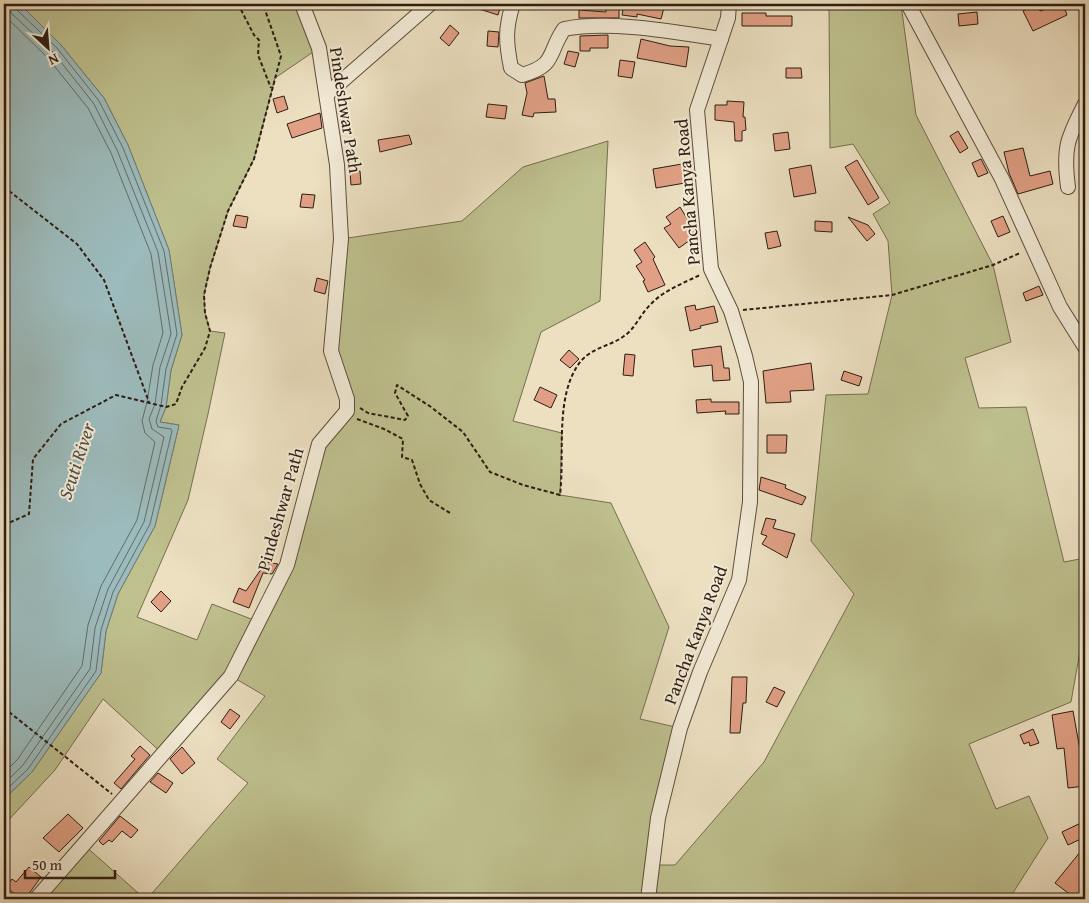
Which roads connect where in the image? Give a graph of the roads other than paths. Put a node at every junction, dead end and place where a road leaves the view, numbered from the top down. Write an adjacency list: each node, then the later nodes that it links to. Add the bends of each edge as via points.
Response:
1 (302, 4): 7 (street, Pindeshwar Path, via 319,48)
2 (430, 4): 7 (street)
3 (513, 4): 6 (street, via 506,25 508,52 511,68 522,75 539,70 550,59 564,29 578,26 634,28)
4 (729, 4): 6 (street, Pancha Kanya Road)
5 (908, 4): 10 (street, via 1002,180 1060,307)
6 (721, 39): 12 (street, Pancha Kanya Road, via 697,110 711,270 730,311 751,382 750,502 739,580 680,728 658,818)
7 (327, 94): 11 (street, Pindeshwar Path, via 337,165 341,239 331,351 347,405 319,444 287,566 231,676)
8 (1085, 104): 9 (street, via 1068,135 1064,158)
9 (1068, 187)
10 (1085, 347)
11 (36, 899)
12 (648, 899)

